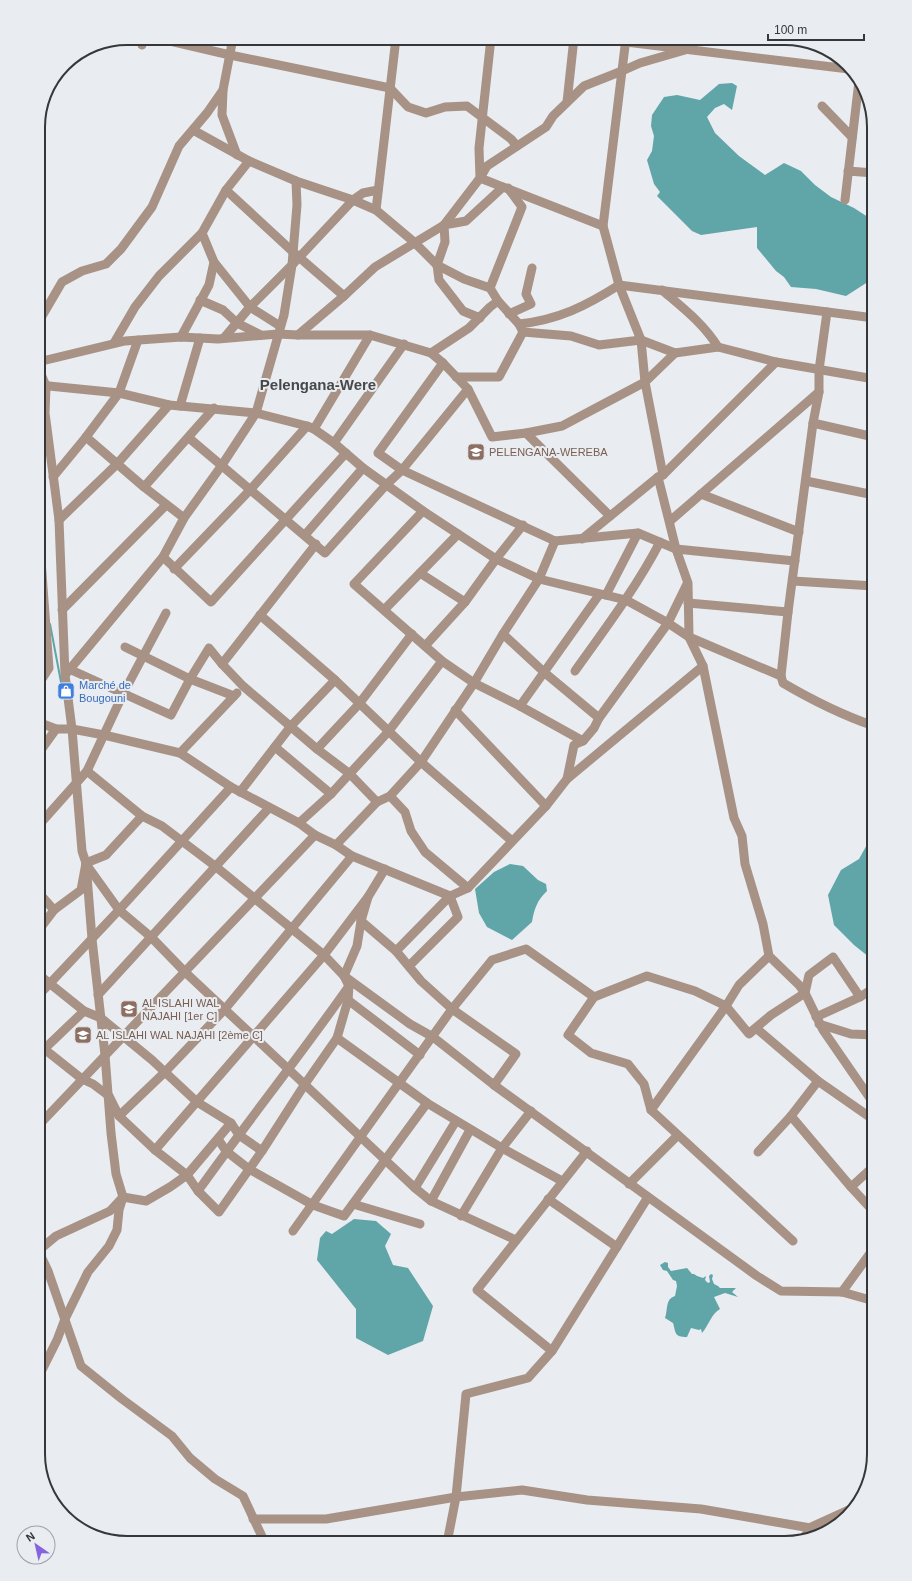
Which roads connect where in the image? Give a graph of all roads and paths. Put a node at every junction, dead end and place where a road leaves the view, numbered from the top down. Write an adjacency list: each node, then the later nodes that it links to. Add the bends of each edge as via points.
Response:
1 (187, 45): 9 (street)
2 (232, 45): 9 (street)
3 (395, 45): 12 (street)
4 (490, 45): 17 (street)
5 (573, 45): 15 (street)
6 (625, 45): 11 (street)
7 (656, 45): 8 (street)
8 (685, 50): 10 (street); 11 (street)
9 (230, 55): 12 (street); 14 (street)
10 (842, 68)
11 (622, 71): 15 (street, via 584,86); 34 (street)
12 (390, 88): 17 (street, via 408,107 426,113 445,107 467,106); 29 (street)
13 (858, 89): 19 (street)
14 (223, 90): 18 (street); 21 (street, via 222,115)
15 (567, 102): 20 (street, via 546,126)
16 (822, 106): 19 (street)
17 (483, 118): 20 (street); 25 (street, via 479,148)
18 (193, 130): 21 (street); 49 (street, via 179,146 152,207 121,249 106,264 82,271 62,282)
19 (852, 137): 23 (street)
20 (518, 146): 25 (street, via 488,166)
21 (237, 155): 22 (street)
22 (249, 161): 26 (street); 28 (street)
23 (848, 171): 24 (street); 31 (street)
24 (867, 172)
25 (480, 178): 27 (street); 33 (street)
26 (296, 180): 30 (street); 37 (street)
27 (506, 188): 33 (street, via 466,221); 34 (street); 43 (street, via 522,207)
28 (226, 190): 35 (street); 37 (street)
29 (378, 190): 30 (street, via 363,193); 32 (street)
30 (353, 200): 32 (street); 37 (street)
31 (845, 200)
32 (376, 210): 36 (street)
33 (444, 225): 36 (street); 40 (street, via 445,242)
34 (603, 226): 42 (street)
35 (202, 233): 38 (street); 65 (street, via 159,276 135,307)
36 (414, 242): 40 (street); 45 (street, via 375,267)
37 (296, 254): 39 (street); 45 (street)
38 (214, 262): 46 (street, via 209,285); 48 (street)
39 (292, 265): 48 (street); 56 (street, via 284,316)
40 (437, 265): 43 (street, via 464,279); 53 (street, via 439,280 450,296 457,301 463,311)
41 (532, 268): 51 (street, via 526,294 531,304)
42 (619, 285): 44 (street); 55 (street, via 592,302 557,317); 64 (street)
43 (490, 288): 47 (street)
44 (662, 290): 50 (street); 67 (street, via 710,334)
45 (344, 296): 57 (street)
46 (200, 300): 54 (street, via 223,310); 60 (street)
47 (498, 301): 51 (street); 53 (street)
48 (250, 307): 54 (street); 56 (street)
49 (45, 310)
50 (827, 312): 52 (street); 73 (street)
51 (509, 314): 55 (street)
52 (867, 317)
53 (480, 318): 68 (street, via 470,328)
54 (237, 323): 59 (street); 62 (street)
55 (521, 328): 64 (street, via 571,336 599,344); 74 (street, via 499,377)
56 (279, 330): 57 (street); 59 (street); 85 (street)
57 (298, 335): 58 (street)
58 (370, 335): 66 (street); 87 (street)
59 (262, 336): 62 (street)
60 (181, 337): 61 (street); 63 (street)
61 (200, 338): 62 (street); 82 (street)
62 (224, 338)
63 (138, 340): 65 (street); 80 (street)
64 (641, 340): 69 (street); 76 (street)
65 (114, 343): 70 (street)
66 (404, 344): 68 (street); 92 (street)
67 (718, 347): 69 (street); 71 (street)
68 (431, 353): 72 (street)
69 (675, 353): 76 (street)
70 (45, 360)
71 (776, 362): 73 (street); 98 (street)
72 (443, 363): 74 (street); 97 (street, via 378,454)
73 (819, 370): 75 (street); 79 (street)
74 (456, 377): 78 (street)
75 (867, 378)
76 (645, 382): 88 (street, via 562,426); 98 (street)
77 (45, 385): 80 (street)
78 (468, 389): 88 (street, via 492,437); 97 (street)
79 (819, 392): 86 (street); 104 (street)
80 (119, 393): 81 (street); 90 (street)
81 (170, 405): 82 (street); 94 (street)
82 (180, 406): 83 (street)
83 (214, 408): 85 (street); 91 (street)
84 (45, 413): 99 (street)
85 (256, 413): 87 (street); 95 (street)
86 (813, 423): 89 (street); 100 (street)
87 (311, 427): 92 (street); 103 (street)
88 (526, 433): 108 (street)
89 (867, 435)
90 (86, 437): 94 (street); 99 (street)
91 (189, 438): 95 (street); 102 (street)
92 (334, 442): 93 (street)
93 (346, 453): 96 (street); 111 (street)
94 (117, 464): 102 (street); 110 (street)
95 (222, 465): 103 (street); 109 (street)
96 (363, 468): 101 (street); 117 (street)
97 (402, 470): 101 (street); 113 (street)
98 (661, 476): 108 (street); 112 (street)
99 (53, 477): 110 (street)
100 (806, 481): 105 (street); 114 (street)
101 (386, 485): 107 (street); 121 (street, via 325,553)
102 (144, 487): 106 (street)
103 (250, 490): 111 (street); 126 (street)
104 (701, 494): 112 (street); 114 (street)
105 (867, 494)
106 (166, 505): 109 (street); 136 (street)
107 (423, 511): 116 (street); 137 (street, via 354,584)
108 (610, 516): 118 (street)
109 (184, 518): 123 (street)
110 (59, 520): 136 (street)
111 (286, 520): 117 (street); 126 (street, via 211,602)
112 (670, 521): 122 (street)
113 (523, 525): 119 (street); 124 (street)
114 (799, 532): 125 (street)
115 (638, 533): 118 (street); 120 (street); 132 (street)
116 (458, 534): 124 (street); 127 (street)
117 (305, 535): 121 (street)
118 (582, 539): 119 (street)
119 (555, 541): 128 (street)
120 (660, 542): 122 (street); 133 (street)
121 (316, 544): 140 (street)
122 (676, 549): 125 (street); 130 (street)
123 (163, 557): 126 (street); 153 (street)
124 (496, 559): 128 (street); 134 (street)
125 (796, 561): 129 (street)
126 (174, 569)
127 (420, 573): 134 (street); 137 (street)
128 (539, 579): 132 (street); 144 (street)
129 (793, 581): 131 (street); 138 (street)
130 (688, 583): 135 (street); 141 (street)
131 (867, 586)
132 (603, 595): 133 (street); 154 (street)
133 (626, 600): 141 (street); 152 (street)
134 (465, 602): 146 (street)
135 (688, 603): 138 (street); 145 (street)
136 (62, 610): 153 (street)
137 (384, 610): 143 (street)
138 (788, 612): 156 (street)
139 (166, 613): 148 (street)
140 (260, 615): 150 (street); 158 (street)
141 (668, 623): 145 (street); 166 (street)
142 (45, 634): 155 (street, via 49,668)
143 (412, 634): 146 (street); 163 (street)
144 (503, 634): 154 (street); 159 (street)
145 (689, 637): 151 (street); 156 (street)
146 (425, 646): 149 (street)
147 (125, 647): 148 (street)
148 (143, 656): 157 (street); 161 (street)
149 (442, 661): 159 (street); 172 (street)
150 (222, 664): 157 (street, via 209,648); 160 (street)
151 (704, 666): 182 (street); 216 (street, via 734,818 742,836 745,864 763,924)
152 (575, 671)
153 (67, 672): 161 (street); 171 (street)
154 (545, 673): 164 (street); 166 (street)
155 (45, 674)
156 (781, 676): 167 (street, via 783,683 844,715)
157 (190, 679): 161 (street, via 171,715); 162 (street)
158 (335, 680): 163 (street); 169 (street)
159 (474, 683): 164 (street); 165 (street)
160 (243, 686): 162 (street); 169 (street)
161 (123, 694): 173 (street)
162 (234, 696): 178 (street)
163 (359, 704): 172 (street); 177 (street)
164 (520, 706): 174 (street)
165 (455, 710): 179 (street); 189 (street)
166 (599, 718): 174 (street)
167 (867, 723)
168 (45, 724): 170 (street)
169 (291, 726): 176 (street); 177 (street)
170 (56, 728): 171 (street); 175 (street)
171 (72, 729): 173 (street); 183 (street)
172 (388, 732): 179 (street); 181 (street)
173 (104, 735): 178 (street); 180 (street)
174 (583, 741): 182 (street, via 574,745)
175 (45, 744)
176 (275, 747): 185 (street); 186 (street)
177 (317, 749): 181 (street)
178 (180, 753): 184 (street)
179 (421, 762): 187 (street); 196 (street)
180 (87, 771): 183 (street); 191 (street)
181 (350, 774): 186 (street); 188 (street)
182 (567, 780): 189 (street)
183 (76, 783): 192 (street); 199 (street, via 82,851)
184 (231, 787): 185 (street); 195 (street)
185 (240, 792): 190 (street)
186 (331, 794): 193 (street)
187 (390, 796): 188 (street); 202 (street, via 405,812 411,831 425,852)
188 (377, 802): 197 (street)
189 (546, 806): 196 (street)
190 (269, 808): 193 (street); 200 (street)
191 (142, 816): 195 (street); 199 (street, via 106,855)
192 (45, 818)
193 (299, 823): 194 (street)
194 (315, 835): 197 (street); 205 (street)
195 (182, 840): 200 (street); 208 (street)
196 (512, 841): 202 (street)
197 (336, 845): 198 (street)
198 (352, 856): 201 (street); 211 (street)
199 (86, 863): 207 (street, via 81,890); 208 (street); 213 (street)
200 (215, 866): 205 (street); 212 (street)
201 (385, 869): 203 (street); 204 (street)
202 (468, 888): 203 (street)
203 (450, 896): 214 (street); 217 (street, via 458,918)
204 (368, 897): 209 (street); 215 (street)
205 (255, 898): 211 (street); 218 (street)
206 (45, 900): 207 (street)
207 (54, 910): 210 (street)
208 (119, 910): 212 (street); 213 (street)
209 (361, 921): 214 (street); 219 (street, via 358,946)
210 (45, 922)
211 (291, 929): 215 (street); 231 (street)
212 (151, 937): 218 (street); 226 (street)
213 (92, 939): 221 (street); 226 (street)
214 (396, 951): 217 (street)
215 (324, 955): 219 (street); 238 (street)
216 (769, 956): 224 (street); 230 (street, via 738,985)
217 (409, 966): 233 (street)
218 (185, 972): 231 (street); 239 (street)
219 (344, 976): 222 (street); 240 (street, via 410,1024)
220 (45, 980): 221 (street)
221 (50, 984): 223 (street); 232 (street)
222 (348, 986): 229 (street); 246 (street)
223 (45, 989)
224 (805, 992): 228 (street, via 809,975 833,957); 235 (street); 236 (street)
225 (867, 992): 228 (street)
226 (98, 995): 234 (street)
227 (594, 997): 230 (street, via 647,976 695,991); 233 (street, via 526,949 492,960); 257 (street, via 568,1035 591,1053 628,1064 644,1084)
228 (860, 997): 235 (street)
229 (348, 1000): 241 (street); 245 (street)
230 (726, 1006): 236 (street); 257 (street)
231 (225, 1009): 238 (street); 247 (street)
232 (84, 1010): 234 (street); 242 (street)
233 (452, 1010): 240 (street); 252 (street, via 516,1054)
234 (101, 1018): 239 (street); 244 (street)
235 (818, 1021): 237 (street, via 851,1034); 253 (street)
236 (749, 1034): 249 (street, via 756,1028)
237 (867, 1035)
238 (254, 1036): 246 (street); 255 (street)
239 (123, 1037): 244 (street); 247 (street)
240 (433, 1037): 245 (street); 252 (street)
241 (337, 1038): 250 (street); 251 (street)
242 (45, 1045)
243 (45, 1053): 248 (street)
244 (105, 1055): 248 (street); 254 (street)
245 (420, 1055): 250 (street)
246 (289, 1070): 251 (street); 266 (street)
247 (165, 1072): 255 (street); 260 (street)
248 (82, 1079): 254 (street); 262 (street)
249 (818, 1081): 259 (street); 261 (street)
250 (400, 1082): 256 (street); 268 (street)
251 (304, 1084): 268 (street); 273 (street)
252 (494, 1085): 258 (street)
253 (867, 1094)
254 (109, 1096): 260 (street); 285 (street, via 116,1174)
255 (197, 1102): 264 (street); 271 (street)
256 (427, 1103): 263 (street); 276 (street)
257 (651, 1110): 267 (street)
258 (531, 1111): 270 (street); 274 (street)
259 (867, 1115)
260 (119, 1116): 271 (street)
261 (791, 1116): 275 (street); 282 (street)
262 (45, 1119)
263 (456, 1121): 265 (street); 283 (street)
264 (231, 1123): 266 (street); 269 (street)
265 (470, 1130): 270 (street); 288 (street)
266 (239, 1135): 272 (street); 273 (street)
267 (677, 1136): 281 (street); 296 (street)
268 (360, 1137): 276 (street); 291 (street)
269 (218, 1139): 272 (street); 279 (street)
270 (502, 1148): 280 (street); 292 (street)
271 (154, 1150): 279 (street)
272 (226, 1151): 277 (street); 284 (street)
273 (262, 1151): 277 (street)
274 (587, 1151): 280 (street); 281 (street)
275 (758, 1152)
276 (385, 1160): 283 (street); 289 (street)
277 (249, 1169): 284 (street, via 218,1212); 291 (street)
278 (867, 1172): 282 (street)
279 (187, 1175): 284 (street); 285 (street, via 146,1201)
280 (562, 1182): 287 (street)
281 (629, 1184): 286 (street)
282 (850, 1186): 290 (street)
283 (415, 1188): 288 (street)
284 (198, 1192)
285 (123, 1196): 297 (street, via 110,1211 56,1236); 303 (street, via 117,1230 109,1246 88,1272)
286 (648, 1197): 298 (street); 301 (street, via 781,1291)
287 (548, 1199): 295 (street); 298 (street)
288 (431, 1201): 292 (street)
289 (353, 1204): 291 (street, via 344,1216); 293 (street)
290 (867, 1204)
291 (313, 1205): 294 (street)
292 (461, 1216): 295 (street)
293 (420, 1224)
294 (293, 1231)
295 (516, 1240): 304 (street, via 477,1290)
296 (794, 1241)
297 (45, 1245)
298 (617, 1247): 304 (street)
299 (867, 1258): 301 (street)
300 (45, 1265): 303 (street)
301 (842, 1292): 302 (street)
302 (867, 1299)
303 (65, 1319): 305 (street); 308 (street, via 81,1366 172,1436 190,1458 215,1479 243,1496)
304 (552, 1351): 306 (street, via 528,1378 466,1394)
305 (45, 1364)
306 (456, 1497): 308 (street, via 326,1519); 309 (street, via 522,1490 588,1500 701,1509); 313 (street)
307 (842, 1513): 309 (street)
308 (253, 1519): 312 (street)
309 (811, 1527): 310 (street); 311 (street)
310 (819, 1529)
311 (807, 1533)
312 (262, 1536)
313 (448, 1536)

